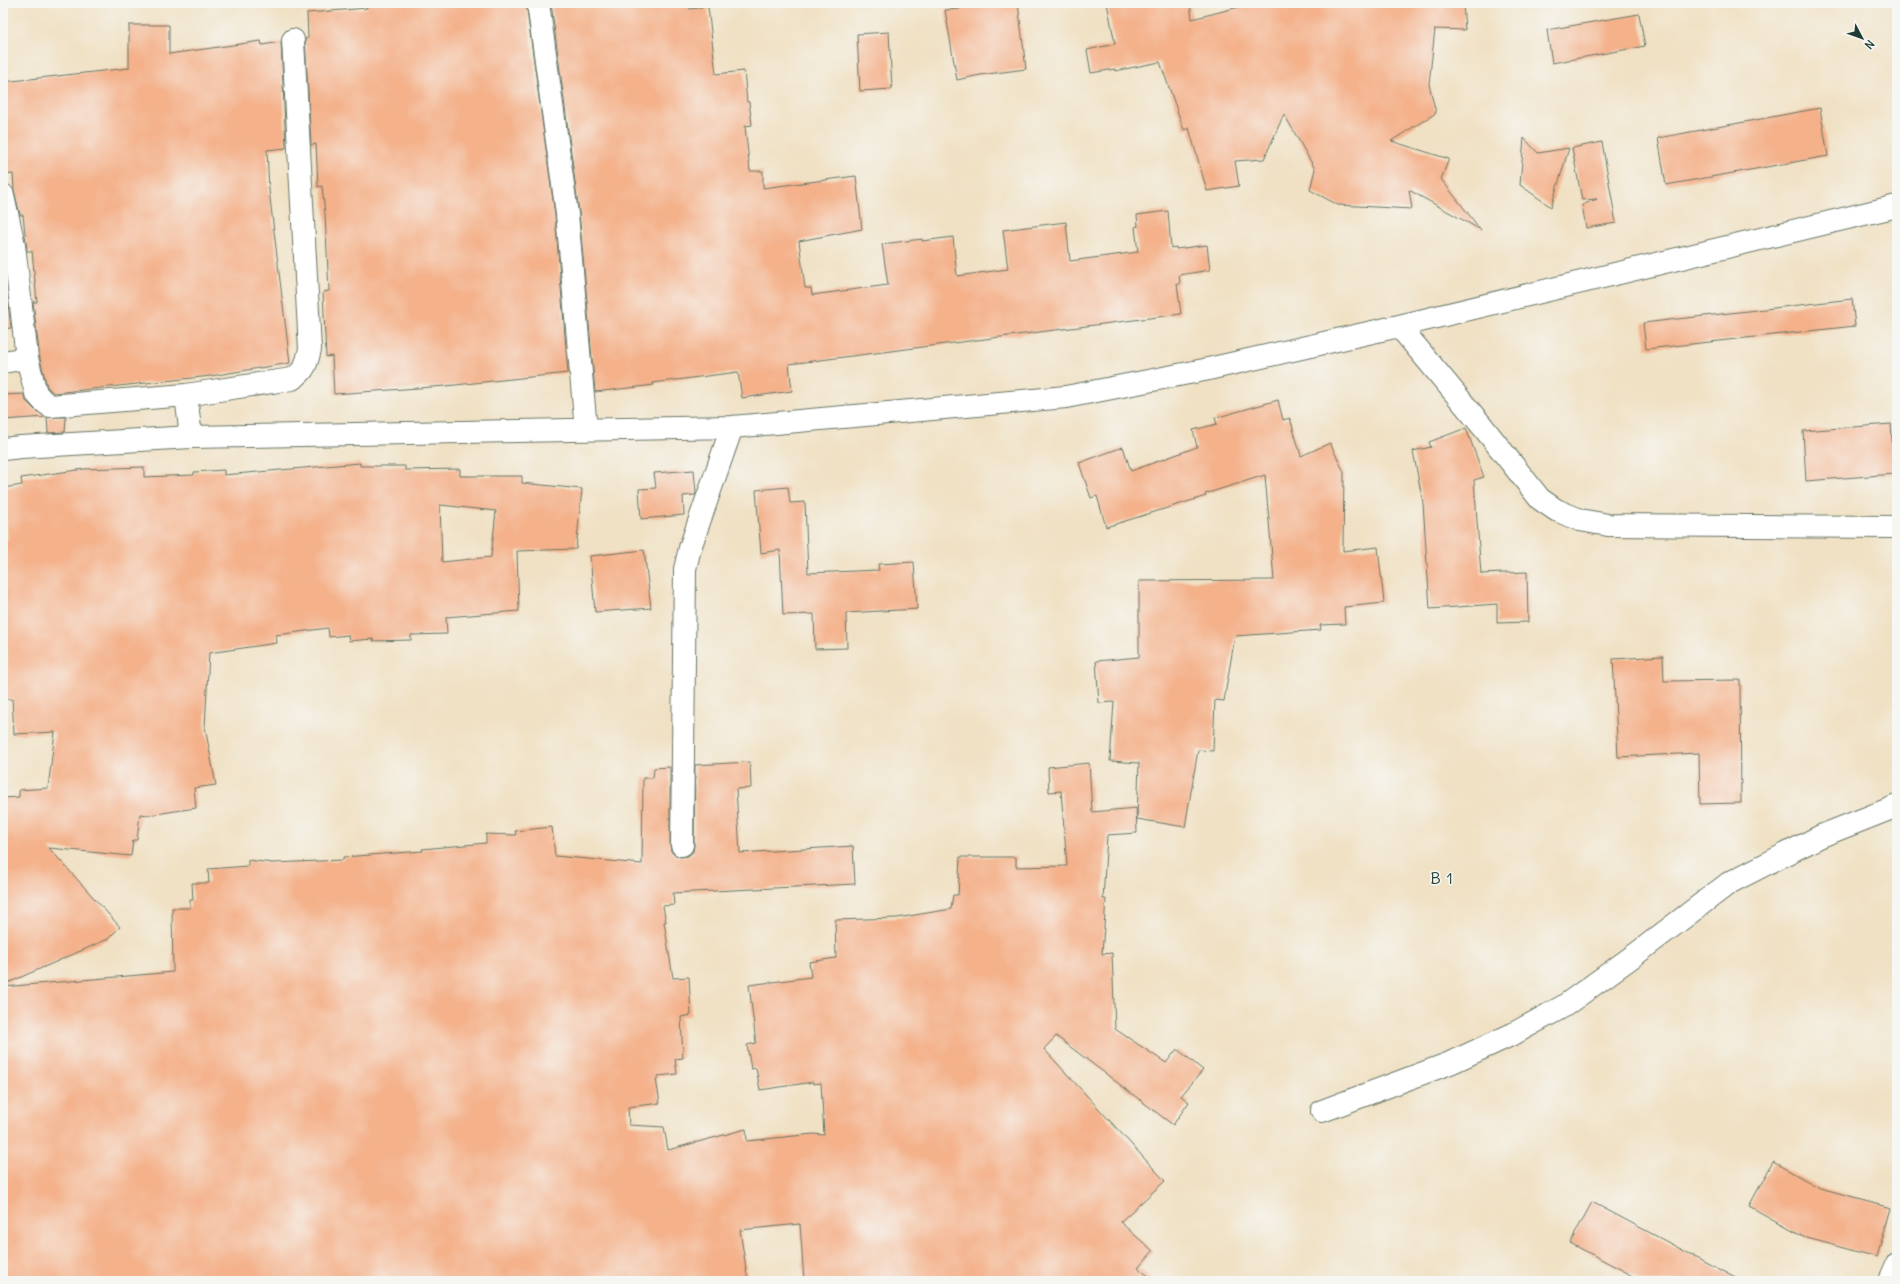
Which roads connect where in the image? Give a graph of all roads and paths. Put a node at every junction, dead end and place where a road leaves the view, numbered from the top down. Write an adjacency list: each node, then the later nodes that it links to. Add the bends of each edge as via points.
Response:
1 (538, 3): 10 (street, via 567,214)
2 (294, 40): 8 (street, via 310,342 307,364 301,373 292,379)
3 (3, 195): 6 (street, via 14,245)
4 (1897, 206): 5 (street)
5 (1399, 326): 9 (street, via 1204,370 1066,396); 13 (street, via 1540,499 1556,510 1580,520 1608,525)
6 (27, 358): 7 (street); 8 (street, via 36,392 50,406)
7 (3, 362)
8 (186, 395): 11 (street)
9 (732, 427): 10 (street); 15 (street, via 685,569)
10 (586, 430): 11 (street)
11 (191, 437): 12 (street)
12 (3, 450)
13 (1897, 527)
14 (1897, 806): 16 (street, via 1821,836 1729,883 1570,1002 1513,1034 1450,1063)
15 (682, 845)
16 (1322, 1111)
17 (1897, 1263): 18 (street)
18 (1888, 1281)

